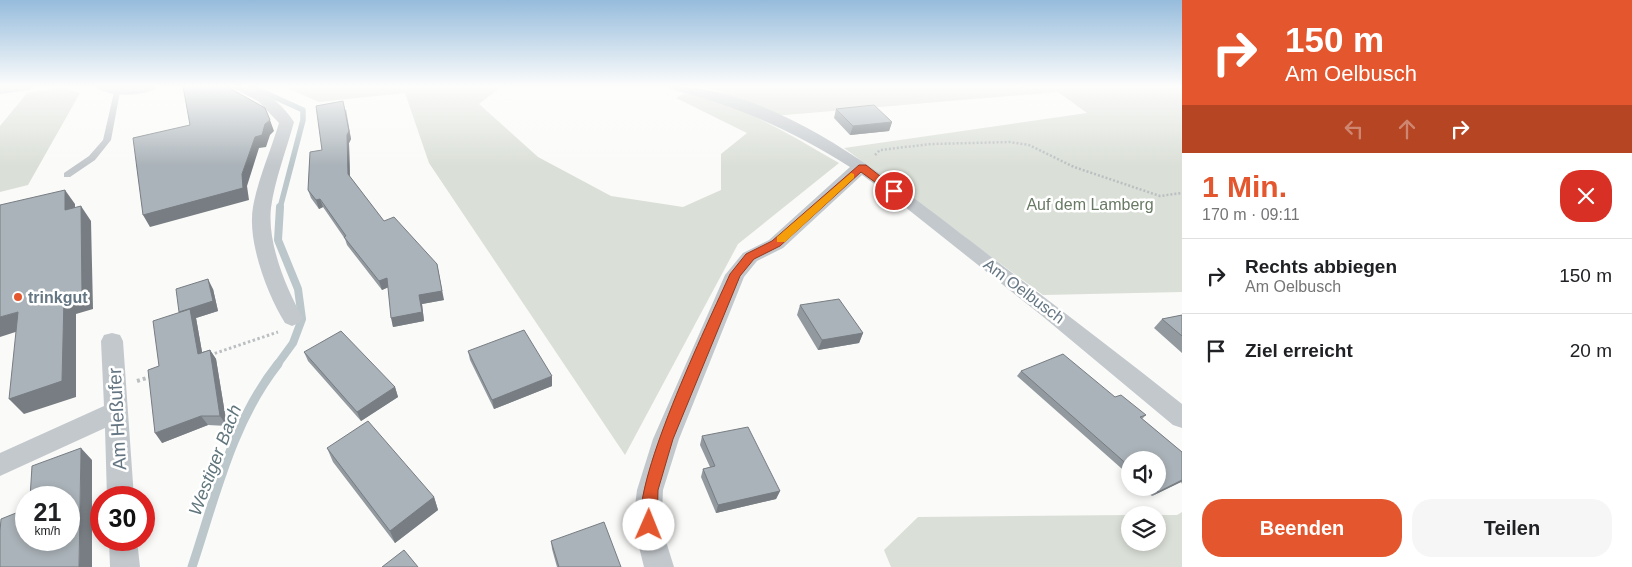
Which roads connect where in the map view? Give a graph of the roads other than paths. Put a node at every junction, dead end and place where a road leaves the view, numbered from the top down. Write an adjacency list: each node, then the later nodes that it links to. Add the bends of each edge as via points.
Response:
1 (113, 112): 5 (lane, via 107,140 92,158)
2 (277, 112): 6 (street, via 287,122 262,207 261,233 282,302)
3 (758, 112): 4 (street, Am Oelbusch, via 811,137)
4 (863, 167): 9 (street, Am Oelbusch, via 1066,322); 14 (street, via 776,244 750,257 735,274 666,439 650,490 650,535)
5 (67, 175)
6 (292, 318)
7 (112, 341): 8 (street, Am Heßufer)
8 (116, 400): 10 (street); 11 (street, Am Heßufer)
9 (1182, 418)
10 (0, 465)
11 (120, 486)
12 (123, 551): 13 (street)
13 (124, 567)
14 (659, 567)

